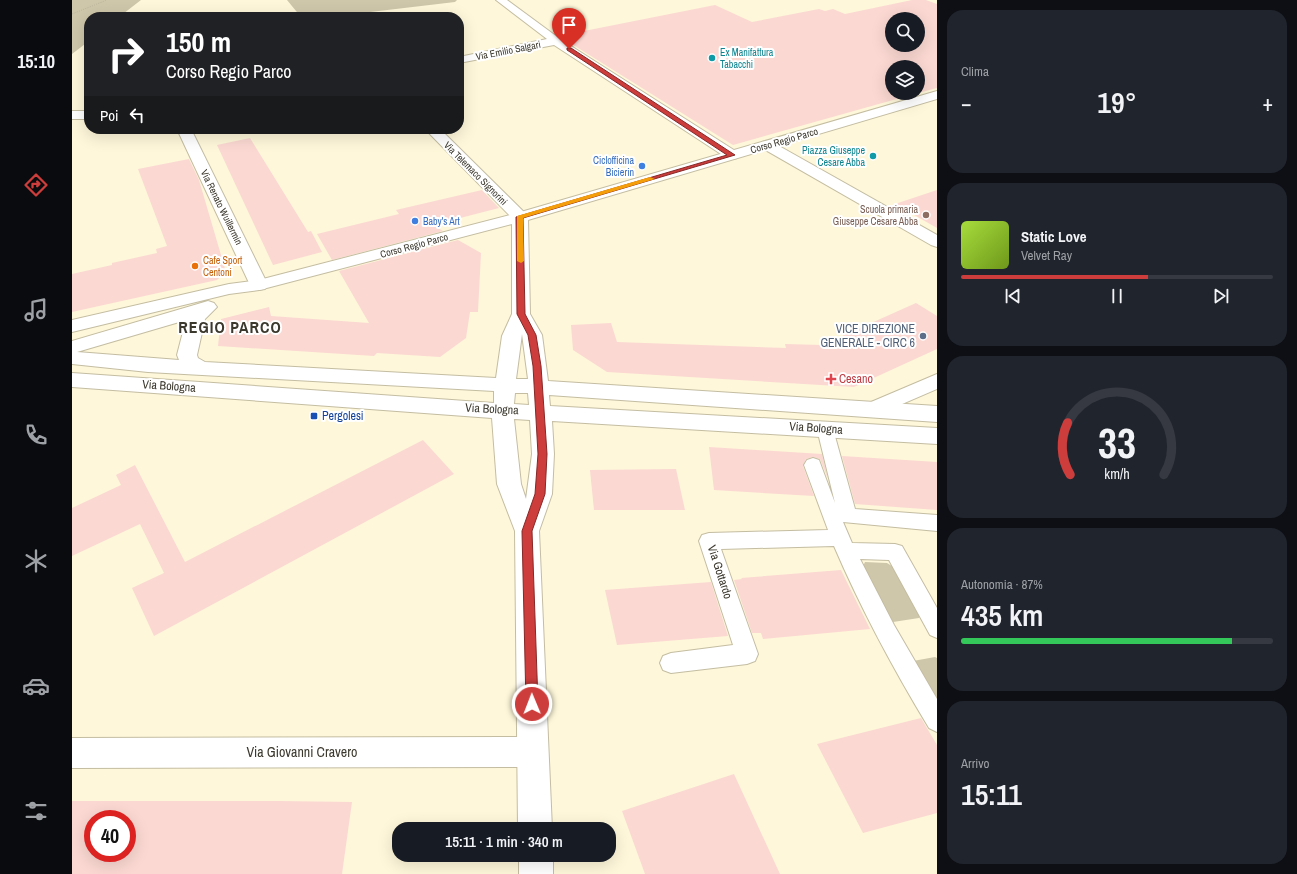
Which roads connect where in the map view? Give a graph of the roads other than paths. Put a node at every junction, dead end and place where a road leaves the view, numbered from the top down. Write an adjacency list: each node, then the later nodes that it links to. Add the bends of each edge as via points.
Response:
1 (501, 0): 2 (street)
2 (556, 41): 3 (street, Via Emilio Salgari); 10 (street)
3 (464, 59)
4 (937, 95): 9 (street, Corso Regio Parco)
5 (72, 115): 6 (street)
6 (84, 115)
7 (186, 134): 13 (street, Via Renato Wuillermin)
8 (437, 134): 11 (street, Via Telemaco Signorini)
9 (767, 145): 10 (street, Corso Regio Parco); 12 (street)
10 (732, 155): 11 (street, Corso Regio Parco)
11 (520, 217): 13 (street, Corso Regio Parco); 15 (street)
12 (937, 242)
13 (259, 285): 14 (street, Corso Regio Parco); 16 (street, Corso Regio Parco, via 229,289)
14 (208, 307): 17 (street, Corso Regio Parco); 19 (street, via 196,317 187,355 189,361)
15 (521, 314): 22 (street, via 512,336); 23 (street, via 532,335)
16 (72, 326)
17 (72, 347)
18 (72, 358): 19 (street, Via Bologna)
19 (202, 368): 22 (street, Via Bologna)
20 (72, 380): 24 (street, Via Bologna)
21 (937, 381): 25 (street)
22 (505, 386): 23 (street, Via Bologna); 24 (street)
23 (540, 387): 25 (street, Via Bologna); 26 (street)
24 (503, 410): 26 (street, Via Bologna); 32 (street, via 509,484)
25 (872, 410): 27 (street, Via Bologna)
26 (541, 412): 28 (street, Via Bologna); 32 (street, via 543,454 540,494)
27 (937, 414)
28 (824, 429): 29 (street, Via Bologna); 31 (lane, via 848,516)
29 (937, 436)
30 (814, 465): 33 (lane, via 822,494)
31 (937, 523)
32 (527, 531): 37 (street)
33 (843, 544): 34 (lane, via 895,552); 35 (lane, Via Gottardo, via 709,541 747,654); 36 (lane, via 878,618)
34 (937, 628)
35 (672, 663)
36 (937, 720)
37 (533, 752): 38 (street, Via Giovanni Cravero); 39 (street)
38 (72, 753)
39 (535, 822)
40 (536, 862): 41 (street)
41 (536, 874)

